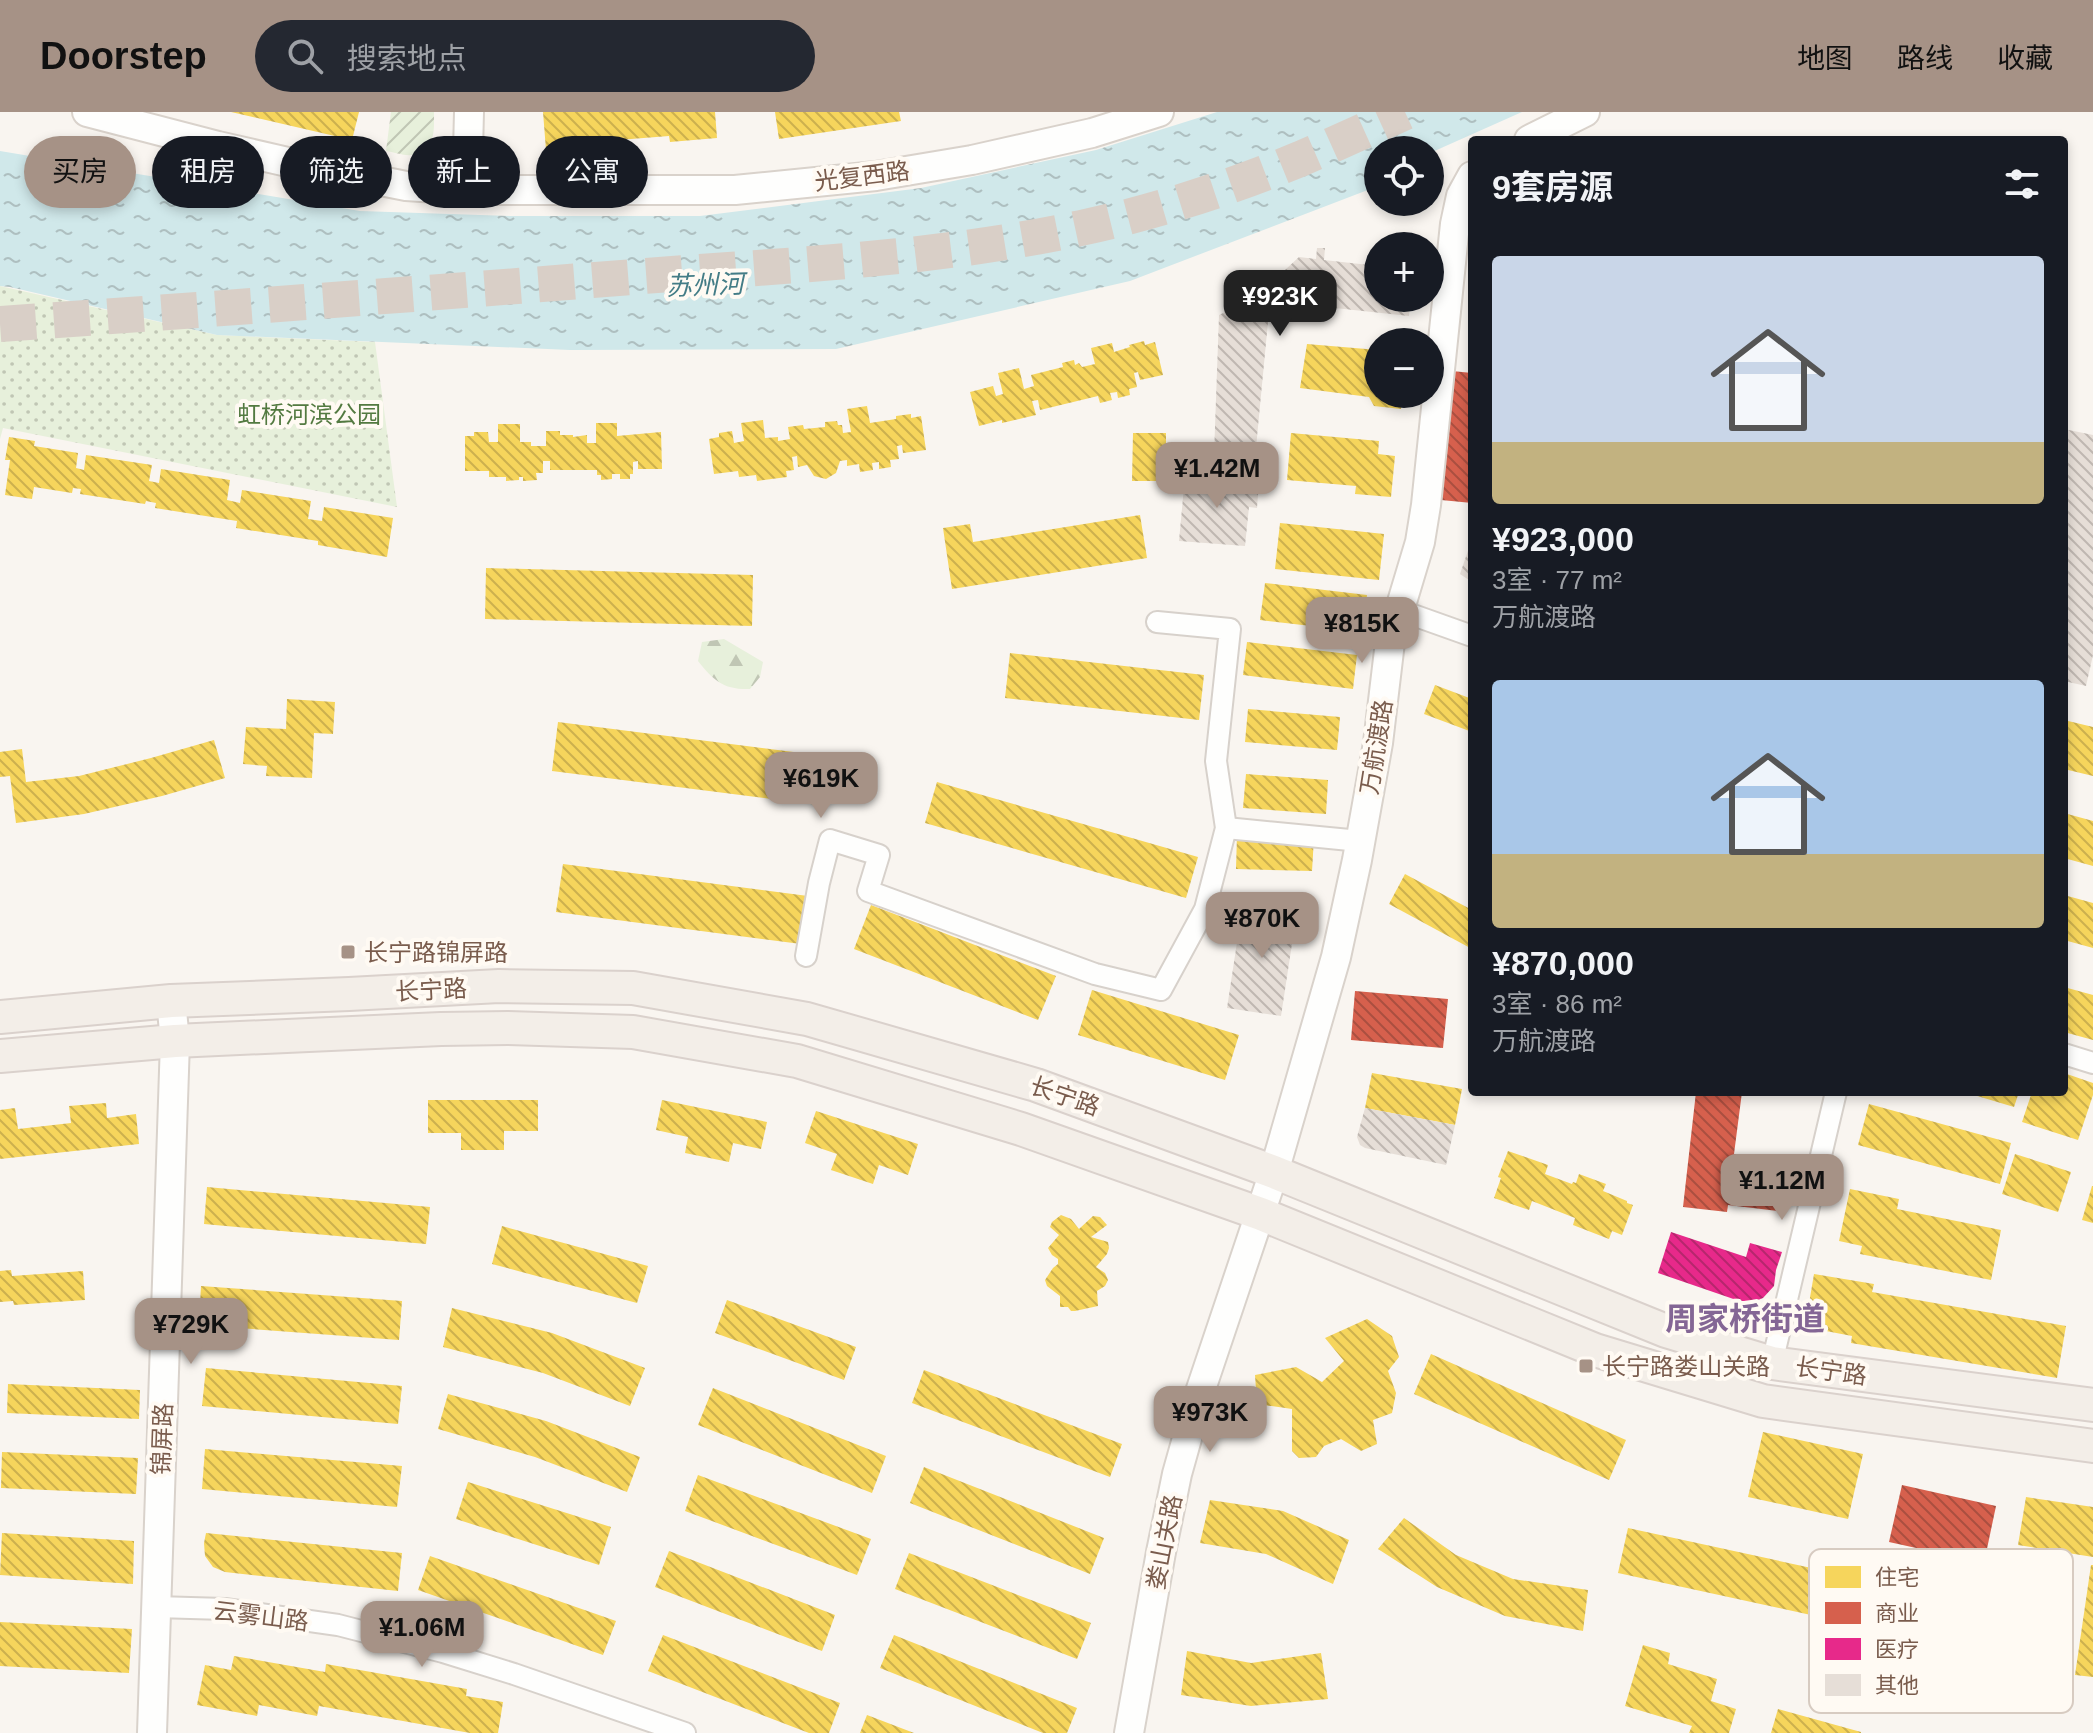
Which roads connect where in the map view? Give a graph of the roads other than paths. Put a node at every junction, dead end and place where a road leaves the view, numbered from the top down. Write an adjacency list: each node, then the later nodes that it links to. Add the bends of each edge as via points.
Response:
1 (87, 112): 8 (street, 光复西路)
2 (469, 112): 5 (street)
3 (1159, 112): 9 (street, 光复西路, via 1017,150 876,176 735,190)
4 (1585, 112): 6 (street)
5 (468, 136)
6 (1537, 136)
7 (1468, 183): 10 (street, 万航渡路, via 1455,224 1426,505)
8 (408, 186)
9 (520, 190)
10 (1399, 610): 12 (street); 14 (street, 万航渡路)
11 (1157, 622): 13 (street, via 1230,629 1216,761)
12 (1468, 635)
13 (1226, 828): 14 (street); 15 (street, via 1205,909 1161,990 1095,974 868,891 879,855 830,840)
14 (1360, 841): 23 (street, 万航渡路, via 1336,957)
15 (806, 956)
16 (171, 1001): 17 (main road, 长宁路); 18 (street, 锦屏路); 23 (main road, 长宁路, via 499,986 633,988 807,1019 1036,1085)
17 (0, 1017)
18 (175, 1041): 20 (main road, 长宁路); 24 (main road, 长宁路, via 441,1029 633,1032 797,1061 1021,1129); 28 (street, 锦屏路)
19 (2068, 1055): 21 (street)
20 (0, 1056)
21 (2093, 1063)
22 (1835, 1096): 25 (street)
23 (1274, 1172): 24 (street, 娄山关路); 25 (main road, 长宁路, via 1666,1331)
24 (1261, 1214): 27 (main road, 长宁路, via 1595,1350 1763,1401); 31 (street, 娄山关路, via 1177,1474)
25 (1772, 1363): 26 (main road, 长宁路)
26 (2093, 1405)
27 (2093, 1446)
28 (156, 1607): 29 (street, 锦屏路); 30 (street, 云雾山路, via 225,1609 338,1625 500,1669)
29 (152, 1733)
30 (685, 1733)
31 (1129, 1733)

